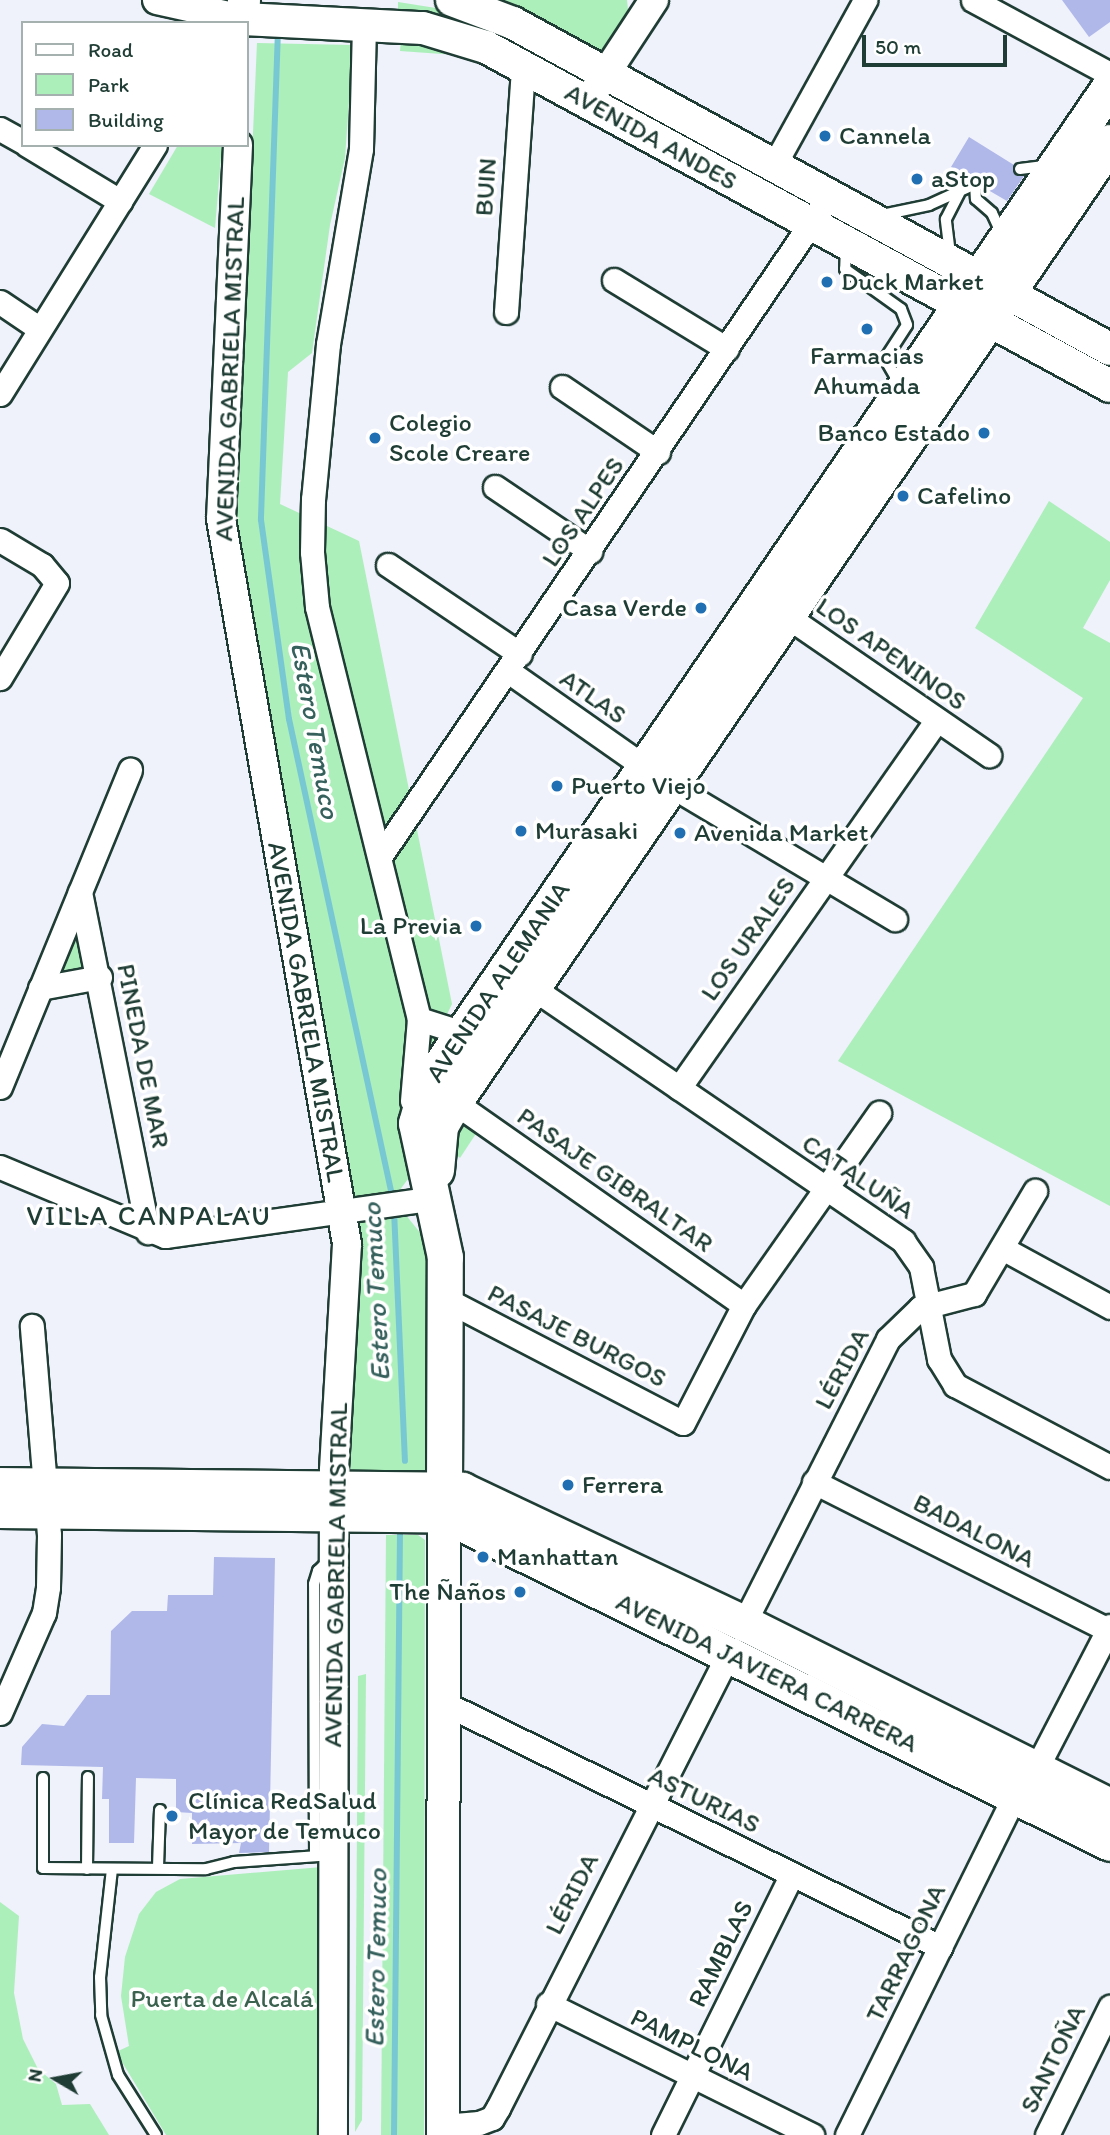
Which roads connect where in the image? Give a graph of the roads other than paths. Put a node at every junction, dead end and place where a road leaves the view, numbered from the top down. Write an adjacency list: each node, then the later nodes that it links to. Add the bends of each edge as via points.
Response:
1 (157, 0): 7 (street, AVENIDA ANDES)
2 (452, 0): 9 (main road, AVENIDA ANDES, via 513,23)
3 (865, 0): 20 (street)
4 (974, 0): 10 (street)
5 (644, 6): 9 (street)
6 (364, 13): 7 (main road, AVENIDA ANDES, via 302,22); 8 (main road, AVENIDA ANDES, via 445,33); 53 (street, via 360,149 328,345 312,552 317,607)
7 (247, 15)
8 (523, 66): 12 (main road, AVENIDA ANDES); 32 (street, BUIN)
9 (606, 73): 12 (street); 20 (main road, AVENIDA ANDES)
10 (1110, 74)
11 (1110, 86): 19 (main road, AVENIDA ALEMANIA)
12 (587, 102): 26 (main road, AVENIDA ANDES)
13 (0, 129): 14 (street)
14 (21, 141)
15 (1110, 142): 31 (main road, AVENIDA ALEMANIA)
16 (30, 147): 24 (street)
17 (154, 147): 24 (street)
18 (238, 147): 71 (street, AVENIDA GABRIELA MISTRAL, via 221,520)
19 (1061, 159): 21 (lane, via 1038,169); 27 (main road, AVENIDA ALEMANIA)
20 (773, 167): 23 (main road, AVENIDA ANDES)
21 (1020, 169)
22 (961, 191): 25 (lane, via 912,210); 27 (lane, via 975,183 976,199 999,225); 31 (lane, via 946,219)
23 (828, 198): 25 (main road, AVENIDA ANDES); 26 (street, LOS ALPES)
24 (120, 201): 34 (street)
25 (860, 215): 31 (main road, AVENIDA ANDES)
26 (810, 226): 28 (main road, AVENIDA ANDES); 35 (street, LOS ALPES)
27 (1000, 248): 31 (main road, AVENIDA ALEMANIA)
28 (874, 274): 31 (main road, AVENIDA ANDES); 33 (lane, via 901,309)
29 (614, 280): 35 (street)
30 (0, 302): 34 (street)
31 (961, 307): 33 (lane); 36 (main road, AVENIDA ANDES); 37 (main road, AVENIDA ANDES); 39 (main road, AVENIDA ALEMANIA); 46 (main road, AVENIDA ALEMANIA)
32 (506, 312)
33 (907, 325): 39 (lane, via 885,359)
34 (40, 329): 40 (street)
35 (727, 349): 41 (street, LOS ALPES)
36 (1110, 349)
37 (1110, 386)
38 (562, 387): 41 (street)
39 (903, 390): 46 (main road, AVENIDA ALEMANIA)
40 (0, 394)
41 (658, 452): 44 (street, LOS ALPES)
42 (495, 487): 44 (street)
43 (0, 540): 48 (street, via 42,565 57,583)
44 (590, 551): 47 (street, LOS ALPES)
45 (388, 565): 47 (street, ATLAS)
46 (774, 608): 49 (street, LOS APENINOS); 52 (main road, AVENIDA ALEMANIA)
47 (514, 662): 52 (street, ATLAS); 53 (street, LOS ALPES)
48 (0, 678)
49 (937, 720): 50 (street, LOS APENINOS); 54 (street, LOS URALES)
50 (989, 755)
51 (130, 770): 55 (street)
52 (657, 777): 54 (street, ATLAS); 58 (main road, AVENIDA ALEMANIA)
53 (381, 855): 60 (street)
54 (824, 879): 56 (street, ATLAS); 63 (street, LOS URALES)
55 (80, 892): 57 (street, PINEDA DE MAR); 59 (street)
56 (895, 919)
57 (100, 977): 59 (street); 72 (street, PINEDA DE MAR)
58 (519, 979): 61 (main road, AVENIDA ALEMANIA); 63 (street, CATALUÑA); 64 (main road, AVENIDA ALEMANIA)
59 (40, 988): 62 (street)
60 (419, 1019): 61 (street); 66 (street, via 412,1105)
61 (463, 1033): 66 (main road, AVENIDA ALEMANIA, via 427,1085)
62 (0, 1087)
63 (679, 1088): 68 (street, CATALUÑA)
64 (454, 1102): 70 (main road, AVENIDA ALEMANIA, via 437,1141); 76 (street, PASAJE GIBRALTAR)
65 (879, 1113): 68 (street)
66 (416, 1123): 70 (main road)
67 (0, 1167): 72 (street)
68 (824, 1188): 75 (street, CATALUÑA, via 911,1248); 76 (street)
69 (1035, 1191): 73 (street, LÉRIDA)
70 (426, 1199): 71 (street); 74 (main road, via 445,1257)
71 (350, 1211): 72 (street, via 164,1236); 83 (street, AVENIDA GABRIELA MISTRAL)
72 (149, 1232)
73 (1002, 1248): 75 (street, LÉRIDA, via 974,1294 947,1304); 77 (street)
74 (445, 1300): 76 (street, PASAJE BURGOS, via 683,1423); 84 (main road)
75 (930, 1303): 79 (street, CATALUÑA, via 939,1359 955,1385); 80 (street, LÉRIDA, via 911,1313 888,1339)
76 (744, 1305)
77 (1110, 1307)
78 (32, 1326): 82 (street)
79 (1110, 1467)
80 (814, 1482): 86 (street, BADALONA); 87 (street, LÉRIDA)
81 (0, 1485): 82 (main road, AVENIDA JAVIERA CARRERA)
82 (45, 1497): 83 (main road, AVENIDA JAVIERA CARRERA); 85 (main road, AVENIDA JAVIERA CARRERA); 89 (street, via 49,1561 44,1613)
83 (334, 1500): 84 (main road, AVENIDA JAVIERA CARRERA); 97 (street, AVENIDA GABRIELA MISTRAL, via 334,1556 324,1657)
84 (444, 1502): 87 (main road, AVENIDA JAVIERA CARRERA); 87 (main road, AVENIDA JAVIERA CARRERA, via 462,1490); 88 (main road)
85 (0, 1510)
86 (1109, 1628): 92 (street, TARRAGONA)
87 (724, 1638): 92 (main road, AVENIDA JAVIERA CARRERA); 92 (main road, AVENIDA JAVIERA CARRERA, via 999,1751 1012,1772); 93 (street, LÉRIDA)
88 (444, 1703): 93 (street, ASTURIAS); 106 (main road)
89 (0, 1713)
90 (88, 1777): 99 (lane)
91 (43, 1779): 99 (lane, via 43,1868)
92 (1026, 1782): 94 (main road, via 1074,1788); 96 (main road, AVENIDA JAVIERA CARRERA); 102 (street, TARRAGONA)
93 (649, 1805): 101 (street, ASTURIAS); 103 (street, LÉRIDA)
94 (1110, 1806)
95 (160, 1810): 98 (lane)
96 (1110, 1843)
97 (324, 1856): 98 (lane, via 234,1862 206,1869); 108 (street, AVENIDA GABRIELA MISTRAL)
98 (158, 1867): 100 (lane)
99 (87, 1869): 100 (lane)
100 (112, 1869): 107 (lane, via 100,1977 101,2015 118,2075)
101 (792, 1874): 102 (street, ASTURIAS); 105 (street, RAMBLAS)
102 (940, 1947): 111 (street, TARRAGONA)
103 (548, 2004): 105 (street, PAMPLONA); 106 (street, LÉRIDA, via 492,2118)
104 (1110, 2007): 112 (street, SANTOÑA)
105 (692, 2076): 109 (street, RAMBLAS); 110 (street, PAMPLONA)
106 (443, 2130)
107 (156, 2135)
108 (333, 2135)
109 (663, 2135)
110 (812, 2135)
111 (847, 2135)
112 (1047, 2135)

